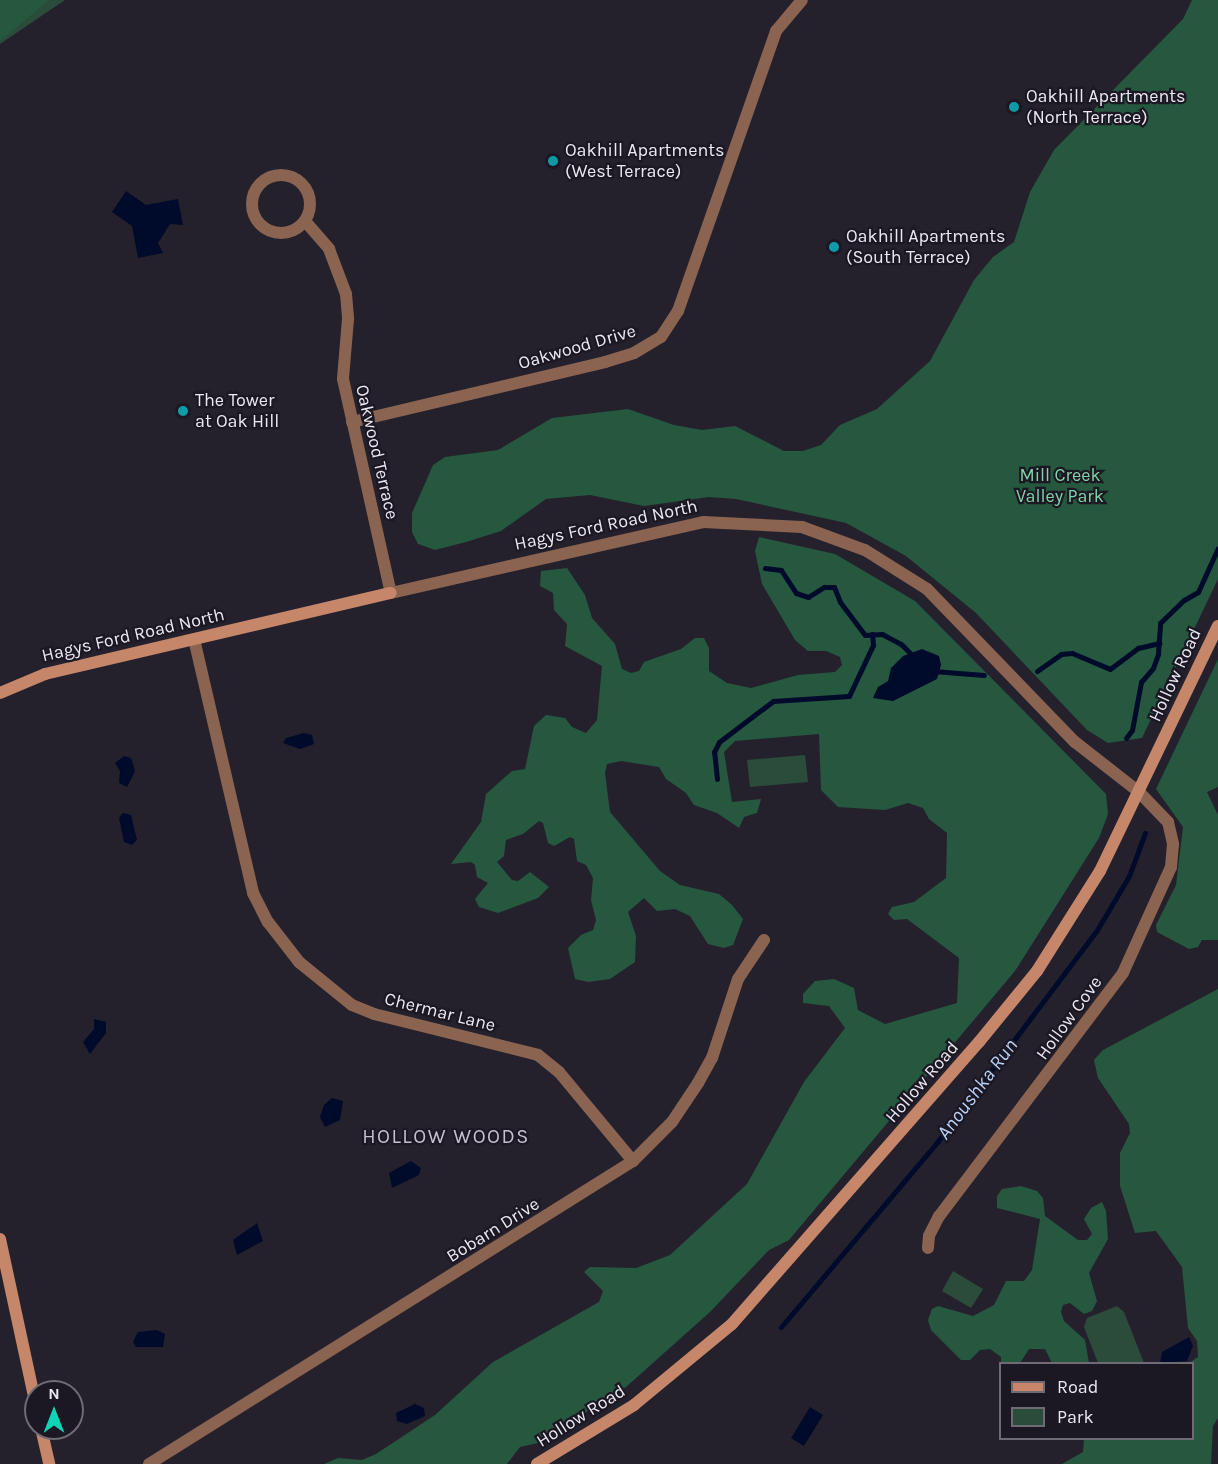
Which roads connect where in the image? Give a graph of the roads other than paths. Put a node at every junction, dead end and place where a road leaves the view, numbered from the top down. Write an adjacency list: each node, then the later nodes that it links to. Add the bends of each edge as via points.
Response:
1 (802, 0): 3 (street, Oakwood Drive, via 776,31 678,311 661,337 634,353 605,362)
2 (305, 221): 2 (street, via 311,203 299,180 279,175 257,188 252,210 264,228 286,233); 3 (street, Oakwood Terrace, via 328,249 346,294 343,379)
3 (351, 422): 4 (street, Oakwood Terrace)
4 (391, 593): 6 (main road, Hagys Ford Road North); 8 (street, Hagys Ford Road North, via 674,526 733,521 802,528 866,550 927,589 1088,754)
5 (1218, 626): 8 (main road, Hollow Road)
6 (194, 639): 7 (main road, Hagys Ford Road North, via 45,674); 10 (street, Chermar Lane, via 253,893 268,922 299,962 351,1005 538,1056 560,1072)
7 (0, 693)
8 (1139, 792): 12 (street, Hollow Cove, via 1162,814 1171,831 1171,867 1161,894 1113,989 939,1216); 17 (main road, Hollow Road, via 1100,871 1037,971 785,1267 732,1324 666,1381 597,1429)
9 (764, 940): 10 (street, Bobarn Drive, via 738,979 712,1058 693,1093)
10 (633, 1161): 16 (street, Bobarn Drive)
11 (0, 1239): 13 (main road)
12 (928, 1248)
13 (31, 1380)
14 (44, 1440): 15 (main road)
15 (49, 1464)
16 (149, 1464)
17 (537, 1464)

